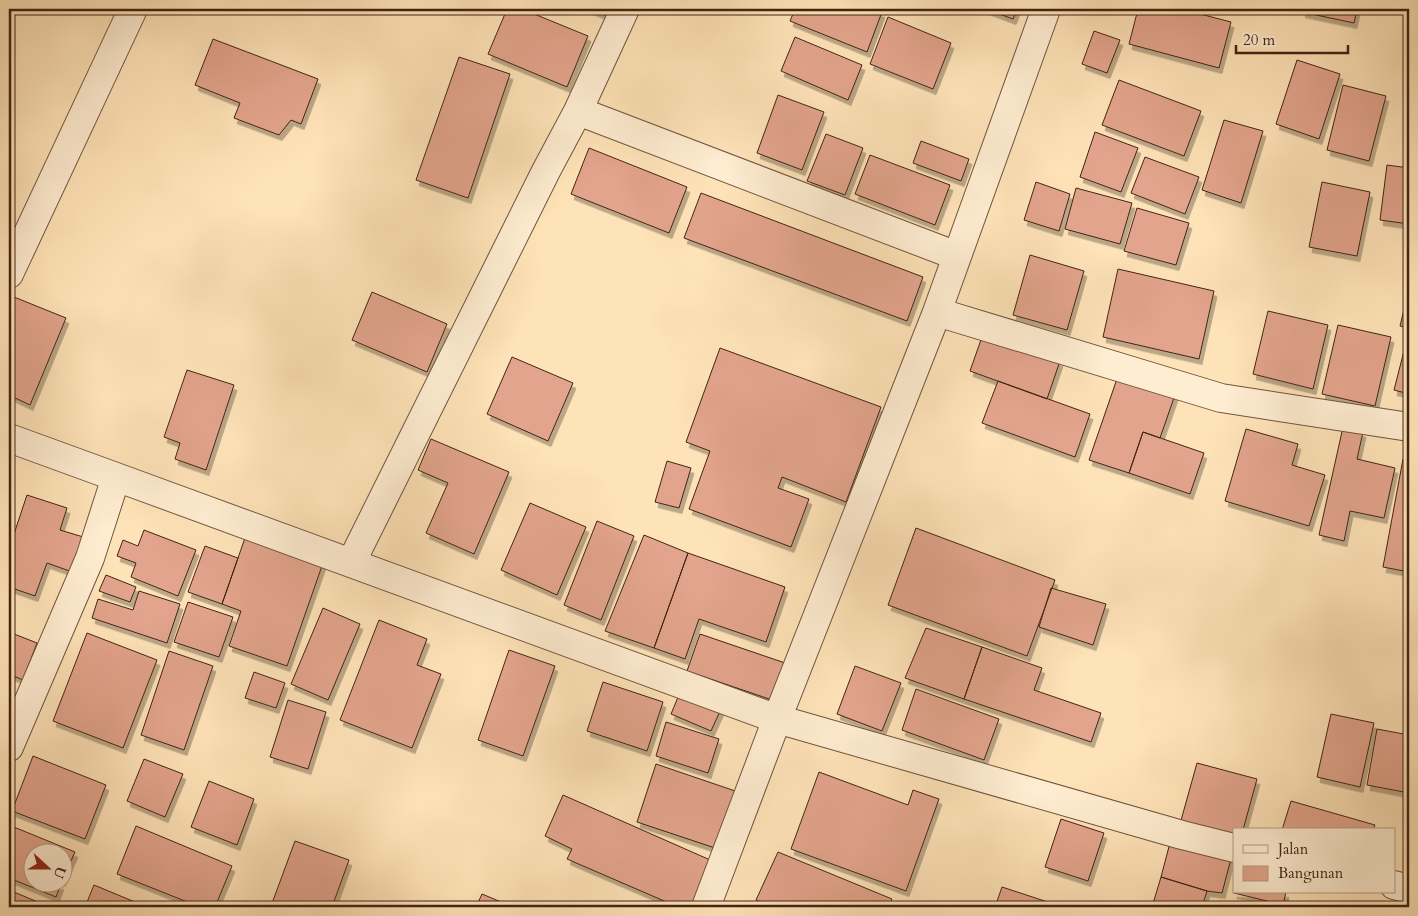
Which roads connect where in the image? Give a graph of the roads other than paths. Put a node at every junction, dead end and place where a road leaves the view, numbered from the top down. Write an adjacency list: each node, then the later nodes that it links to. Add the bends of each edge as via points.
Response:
1 (133, 9): 6 (street)
2 (624, 9): 4 (street)
3 (1046, 9): 5 (street)
4 (578, 111): 5 (street); 11 (street)
5 (957, 256): 7 (street)
6 (9, 274)
7 (937, 312): 8 (street, via 1221,398); 12 (street)
8 (1409, 427)
9 (9, 438): 10 (street)
10 (116, 477): 11 (street); 13 (street, via 90,558)
11 (351, 563): 12 (street)
12 (777, 719): 14 (street); 17 (street)
13 (9, 747)
14 (1233, 848)
15 (1396, 886): 16 (street)
16 (1409, 889)
17 (706, 907)

